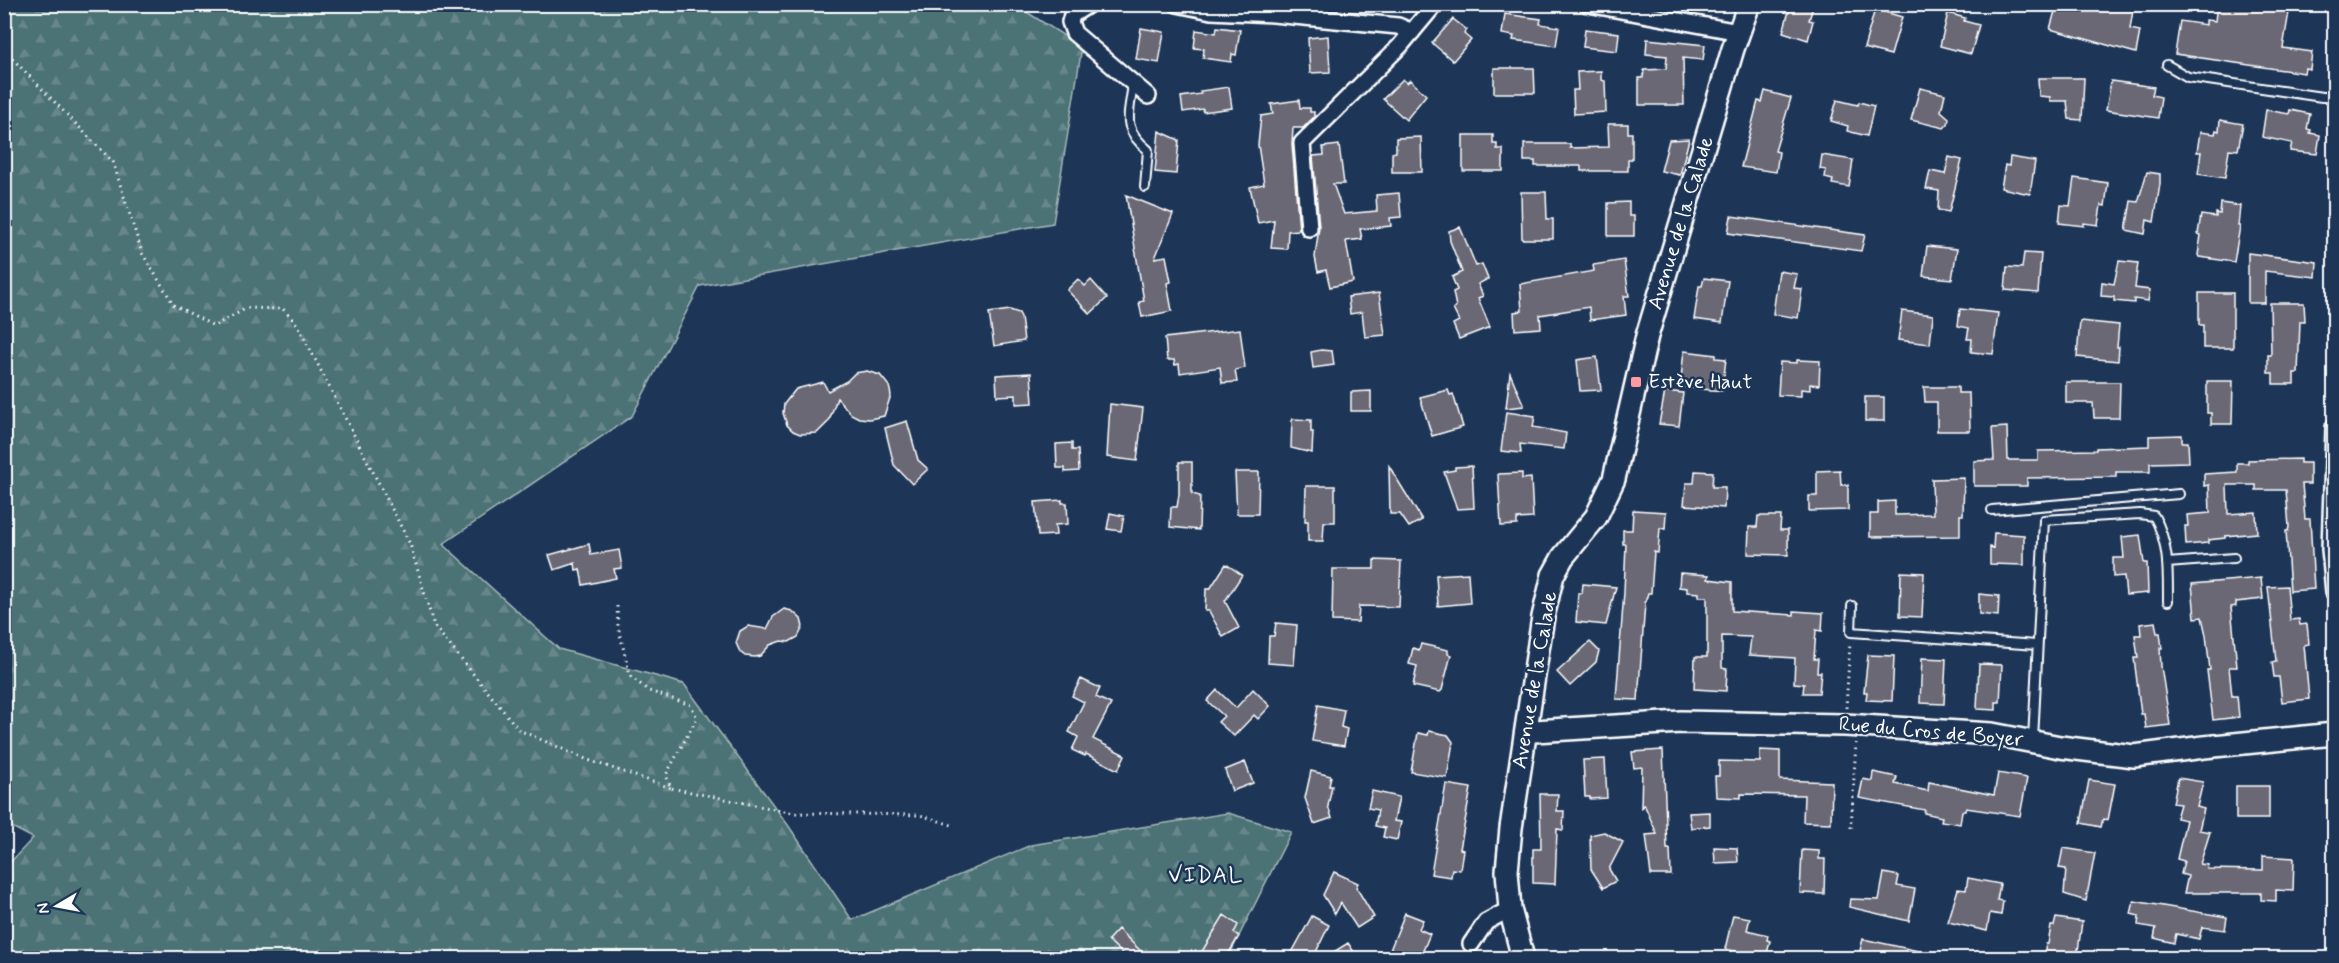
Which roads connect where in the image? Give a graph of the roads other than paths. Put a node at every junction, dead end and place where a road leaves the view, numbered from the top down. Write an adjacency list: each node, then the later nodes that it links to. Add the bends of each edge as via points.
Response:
1 (1089, 4): 10 (street, via 1072,15 1074,33)
2 (1177, 4): 6 (street, via 1211,10)
3 (1435, 4): 7 (street)
4 (1588, 4): 8 (street)
5 (1749, 4): 8 (street, Avenue de la Calade)
6 (1273, 9): 7 (street, via 1398,26)
7 (1412, 32): 14 (street, via 1302,143)
8 (1739, 32): 26 (street, Avenue de la Calade, via 1647,336 1614,479 1596,517 1563,557 1549,589)
9 (2167, 65): 12 (lane, via 2188,77)
10 (1133, 83): 11 (street); 13 (lane, via 1128,123 1134,138 1148,150)
11 (1148, 96)
12 (2334, 97)
13 (1145, 187)
14 (1309, 228)
15 (2334, 427): 22 (street, via 2330,549)
16 (2179, 494): 17 (lane)
17 (2044, 505): 18 (lane); 19 (lane)
18 (1992, 510)
19 (2044, 520): 21 (lane, via 2154,516 2162,530); 25 (lane)
20 (2234, 558): 21 (lane)
21 (2168, 563): 23 (lane)
22 (2334, 592)
23 (2168, 602)
24 (1852, 606): 25 (lane, via 1851,632)
25 (2037, 645): 28 (lane)
26 (1526, 729): 28 (street, Rue du Cros de Boyer, via 1681,722 1851,725); 29 (street, Avenue de la Calade, via 1507,871)
27 (2334, 735): 28 (street, Rue du Cros de Boyer, via 2134,756)
28 (2033, 740)
29 (1510, 909): 30 (street, via 1486,922); 31 (street, Avenue de la Calade)
30 (1472, 944)
31 (1523, 958)

